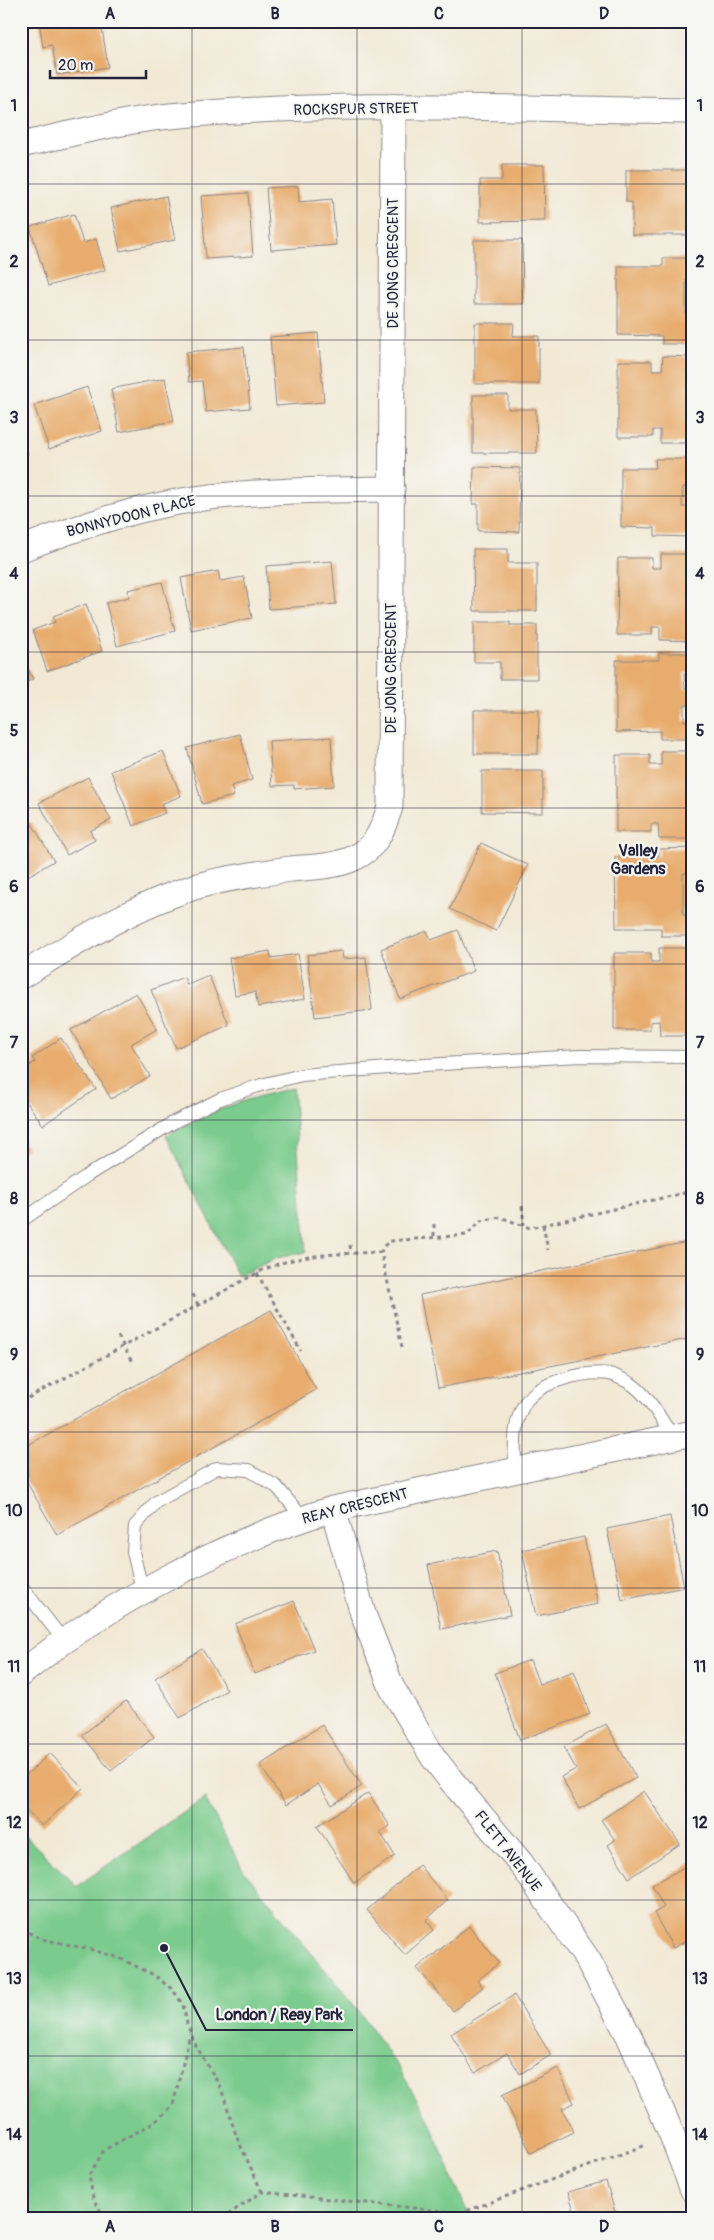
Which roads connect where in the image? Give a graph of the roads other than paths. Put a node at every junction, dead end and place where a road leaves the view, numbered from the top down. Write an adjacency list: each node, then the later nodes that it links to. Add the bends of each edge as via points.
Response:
1 (393, 107): 2 (street, ROCKSPUR STREET); 3 (street, ROCKSPUR STREET, via 169,116); 4 (street, DE JONG CRESCENT)
2 (693, 111)
3 (21, 144)
4 (392, 489): 5 (street, BONNYDOON PLACE, via 278,490 194,499 129,513 58,534); 6 (street, DE JONG CRESCENT, via 390,807 383,831 355,858 203,884 92,933)
5 (21, 549)
6 (21, 976)
7 (693, 1057): 8 (lane, via 580,1056 425,1065 302,1075 261,1084 220,1099 174,1122)
8 (21, 1220)
9 (683, 1435): 10 (street, REAY CRESCENT); 10 (lane, via 632,1384 611,1374 579,1375 549,1384 526,1402 515,1428)
10 (515, 1470): 11 (street, REAY CRESCENT)
11 (333, 1509): 12 (street, REAY CRESCENT); 17 (street, FLETT AVENUE, via 372,1640 405,1711 450,1779 520,1862 588,1960 629,2036)
12 (302, 1518): 14 (street, REAY CRESCENT, via 193,1566); 14 (lane, via 277,1488 249,1470 217,1468 156,1502 135,1526 133,1552)
13 (21, 1586): 15 (lane)
14 (143, 1593): 15 (street, REAY CRESCENT)
15 (64, 1641): 16 (street, REAY CRESCENT)
16 (21, 1674)
17 (693, 2190)

